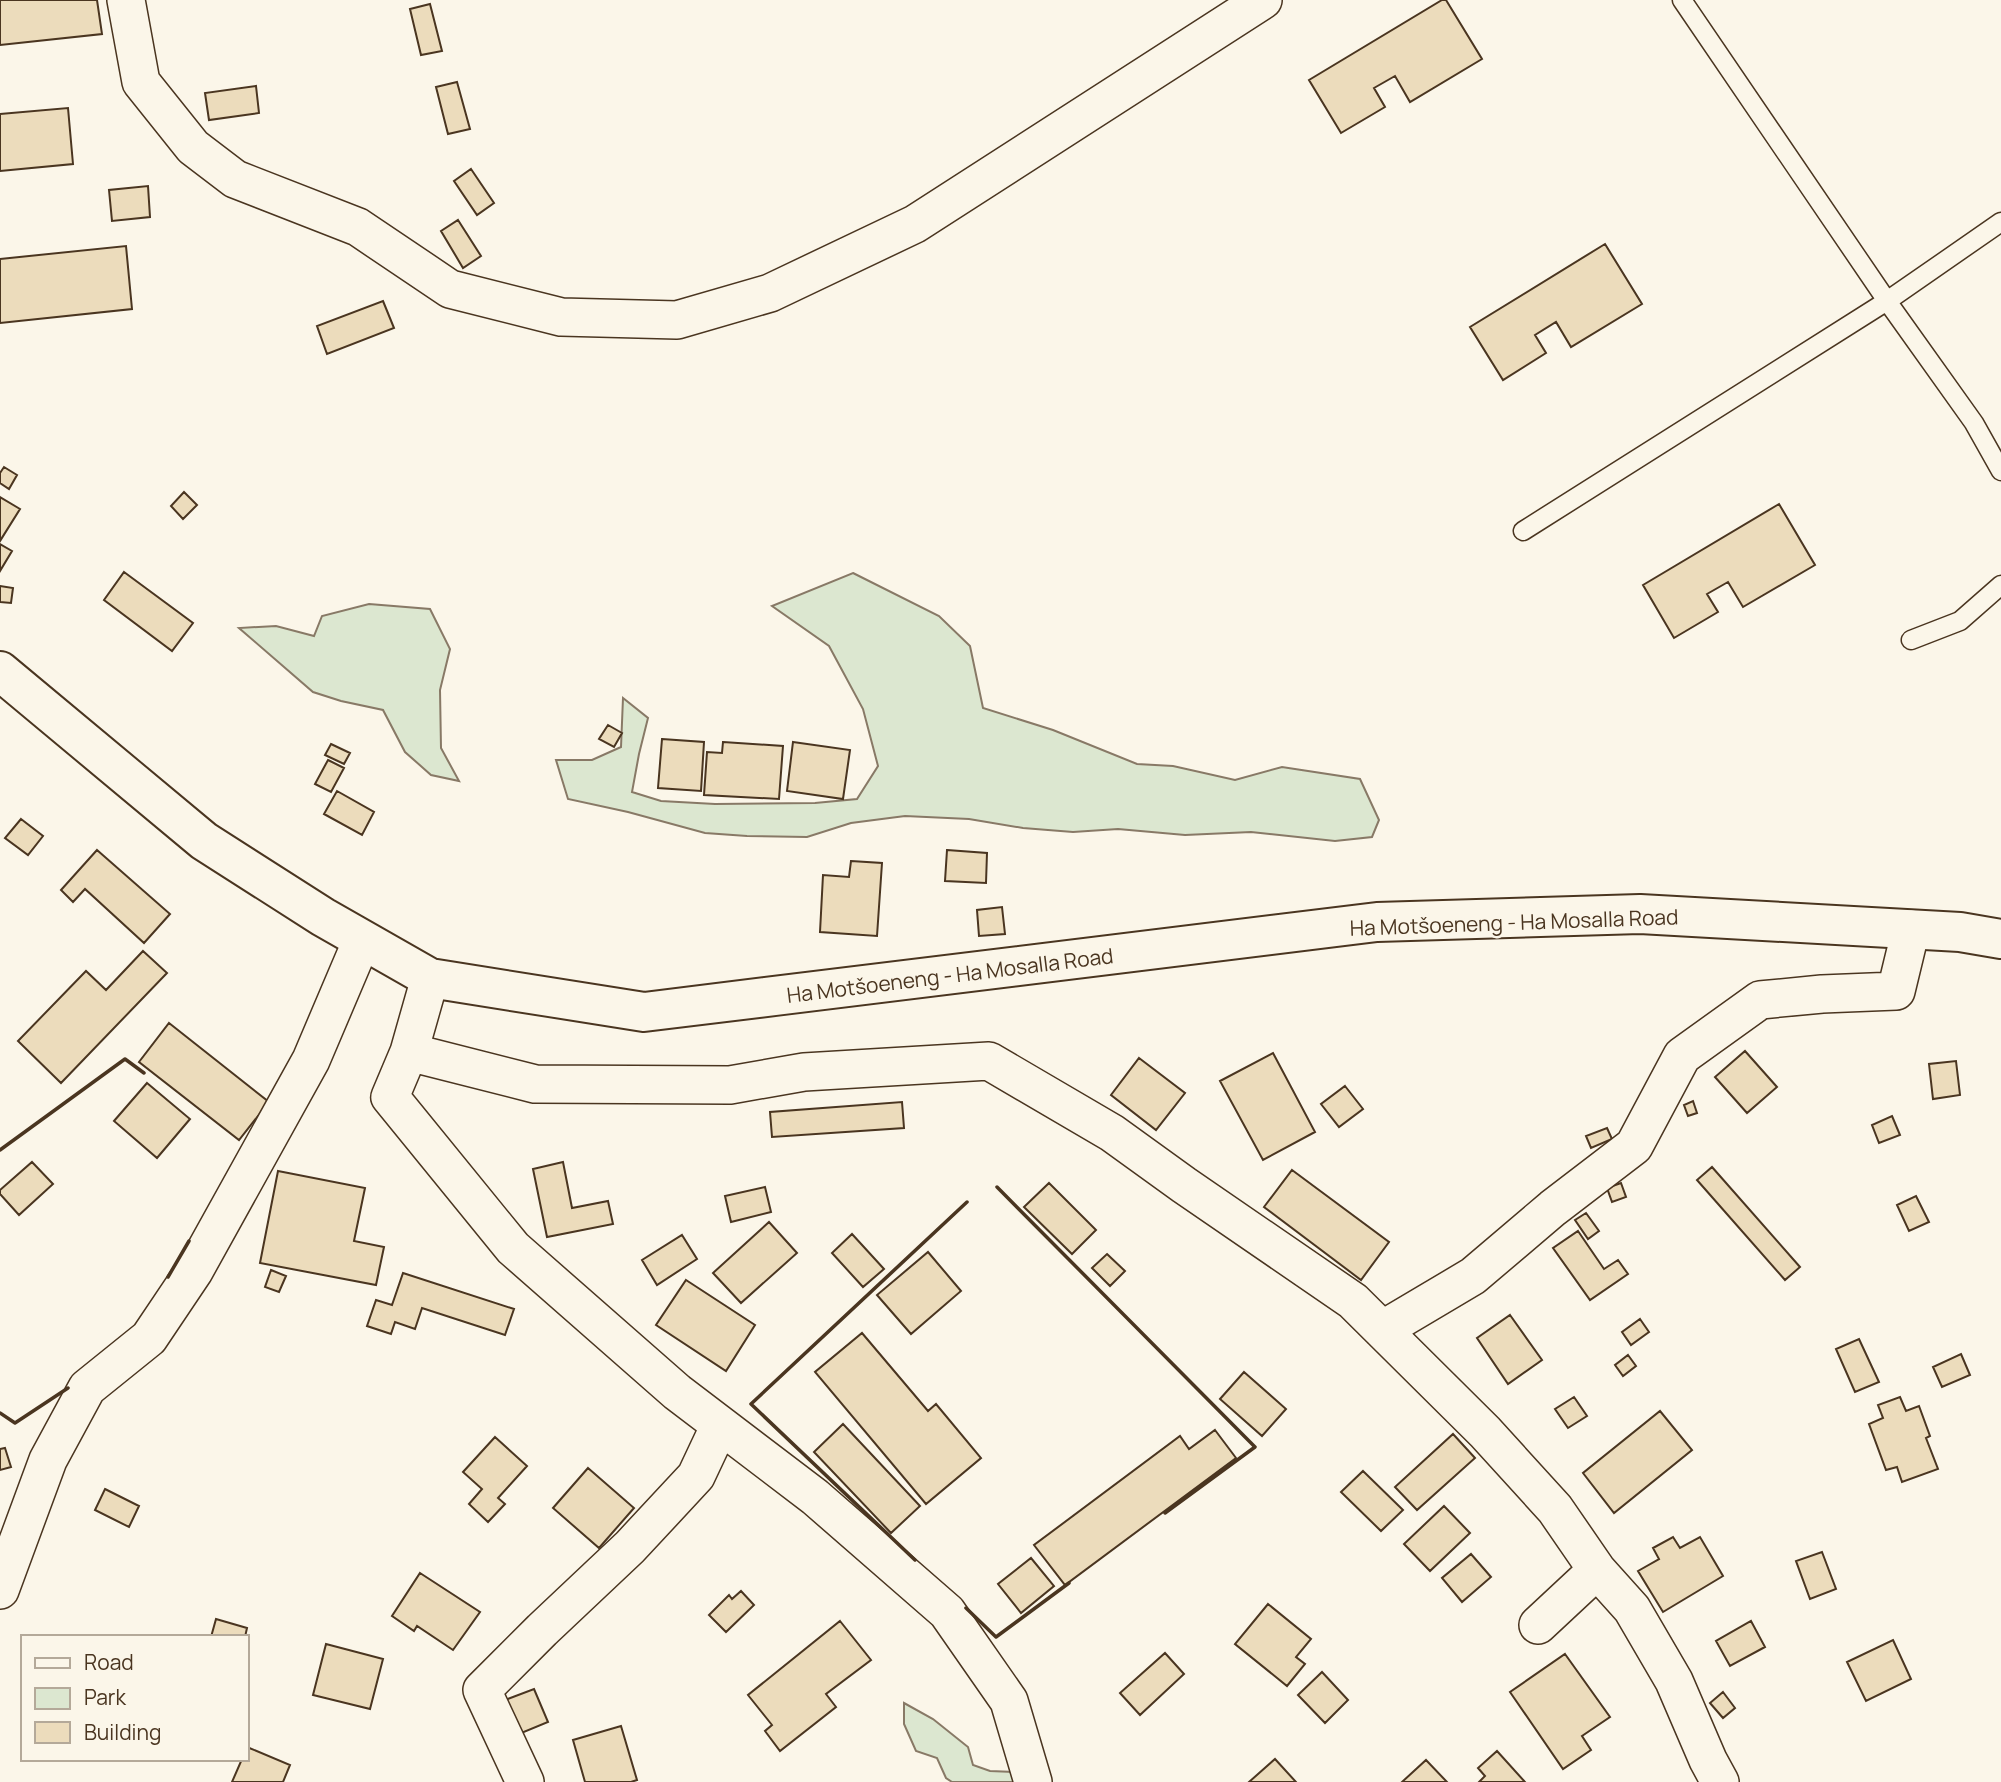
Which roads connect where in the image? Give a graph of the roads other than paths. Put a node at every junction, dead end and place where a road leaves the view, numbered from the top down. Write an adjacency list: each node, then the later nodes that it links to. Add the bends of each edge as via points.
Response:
1 (126, 0): 2 (street, via 141,82 193,147 234,179 358,227 450,289 561,317 677,320 770,293 915,224)
2 (1263, 0)
3 (1682, 0): 5 (lane)
4 (2001, 222): 5 (lane)
5 (1887, 302): 6 (lane, via 1975,423); 7 (lane)
6 (2001, 471)
7 (1523, 531)
8 (2001, 584): 9 (lane, via 1960,621)
9 (1911, 640)
10 (0, 671): 13 (main road, Ha Motšoeneng - Ha Mosalla Road, via 204,841)
11 (1911, 929): 12 (main road, Ha Motšoeneng - Ha Mosalla Road); 14 (main road, Ha Motšoeneng - Ha Mosalla Road, via 1640,915 1377,922 644,1012); 16 (street, via 1896,991 1760,1000 1682,1056 1633,1146 1473,1276)
12 (2001, 939)
13 (362, 940): 14 (main road, Ha Motšoeneng - Ha Mosalla Road); 19 (street, via 311,1060 194,1271 149,1338 87,1388 48,1460)
14 (430, 978): 15 (street)
15 (409, 1052): 16 (street, via 535,1084 730,1085 804,1072 989,1061 1112,1133 1353,1301); 17 (street, via 390,1097 513,1248)
16 (1382, 1329): 18 (street, via 1555,1510)
17 (720, 1425): 21 (street, via 696,1476 630,1547 482,1690); 22 (street, via 815,1497 947,1612 1009,1701)
18 (1597, 1570): 20 (street); 23 (street, via 1632,1609 1674,1681)
19 (0, 1590)
20 (1538, 1625)
21 (524, 1782)
22 (1033, 1782)
23 (1720, 1782)

